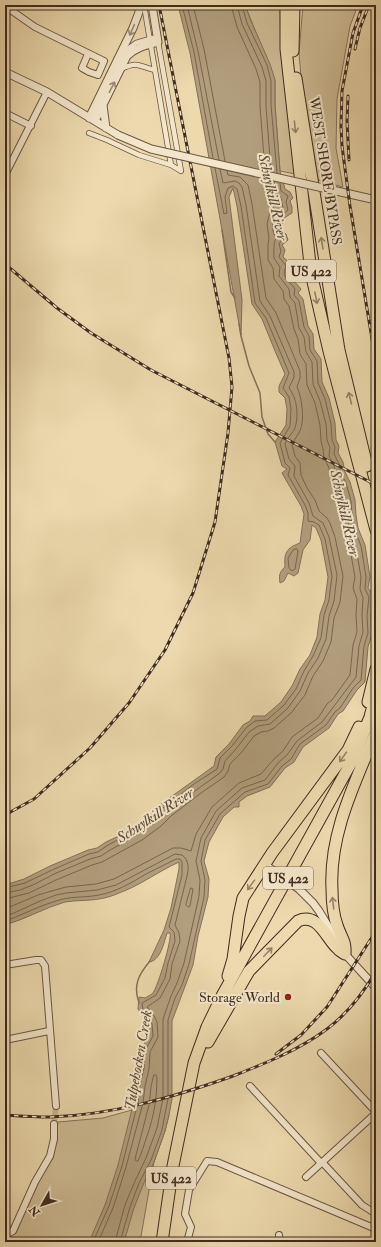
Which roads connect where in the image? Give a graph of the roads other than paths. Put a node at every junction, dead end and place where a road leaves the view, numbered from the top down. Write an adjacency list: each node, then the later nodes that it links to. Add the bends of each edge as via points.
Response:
1 (139, 5): 10 (street, one-way to 10, via 139,12)
2 (144, 5): 8 (street)
3 (152, 5): 7 (street)
4 (286, 5): 26 (highway, WEST SHORE BYPASS / US 422, one-way to 26, via 286,48 311,273)
5 (294, 5): 25 (highway, WEST SHORE BYPASS / US 422, one-way to 5, via 339,350 296,79 293,50)
6 (6, 6): 9 (street, via 35,27)
7 (158, 39): 8 (street); 22 (street, via 181,171)
8 (150, 41): 10 (street, via 133,45); 11 (street, via 130,52); 12 (street)
9 (88, 54): 9 (street, via 82,68 98,75 104,61)
10 (121, 54): 15 (street)
11 (121, 69): 12 (street, via 140,64); 15 (street, one-way to 11)
12 (154, 70): 22 (street)
13 (5, 72): 14 (street)
14 (47, 92): 17 (street); 19 (street)
15 (99, 104): 17 (street); 18 (street); 20 (street)
16 (5, 113): 19 (street)
17 (81, 114): 18 (street)
18 (92, 120): 20 (street)
19 (31, 126): 23 (street)
20 (106, 128): 24 (street, bridge, via 151,149)
21 (90, 133): 22 (street, via 139,155)
22 (171, 165)
23 (5, 175)
24 (376, 200)
25 (376, 504)
26 (376, 530)
27 (376, 668): 31 (highway, one-way to 31, via 367,707 348,750)
28 (376, 694): 39 (highway, US 422, via 370,717 352,761 222,996)
29 (376, 719): 37 (highway, US 422, via 364,752 347,785)
30 (376, 729): 32 (highway, one-way to 30, via 345,944 337,925 333,904 332,866 347,801)
31 (265, 865): 32 (street, bridge, via 299,889 313,903); 39 (highway, one-way to 39, via 241,903 230,971 204,1024)
32 (345, 954): 34 (street); 37 (highway, one-way to 32, via 250,971 298,921 307,919 316,923)
33 (5, 965): 35 (street, via 41,960 45,966)
34 (376, 988)
35 (49, 1031): 36 (street); 41 (street)
36 (5, 1040)
37 (208, 1042): 53 (highway, US 422, via 192,1100)
38 (321, 1053): 42 (street)
39 (195, 1060): 43 (highway, US 422)
40 (250, 1086): 45 (street)
41 (56, 1106)
42 (376, 1112): 45 (street)
43 (183, 1115): 51 (highway); 52 (highway, US 422)
44 (54, 1124): 49 (street, via 50,1156 13,1231)
45 (322, 1163): 46 (street); 47 (street, via 362,1205)
46 (306, 1177)
47 (376, 1214)
48 (376, 1229): 54 (street, via 217,1162 207,1161 189,1190 185,1214 191,1227)
49 (5, 1232)
50 (280, 1235): 55 (street)
51 (155, 1242)
52 (162, 1242)
53 (168, 1242)
54 (187, 1242)
55 (280, 1242)

